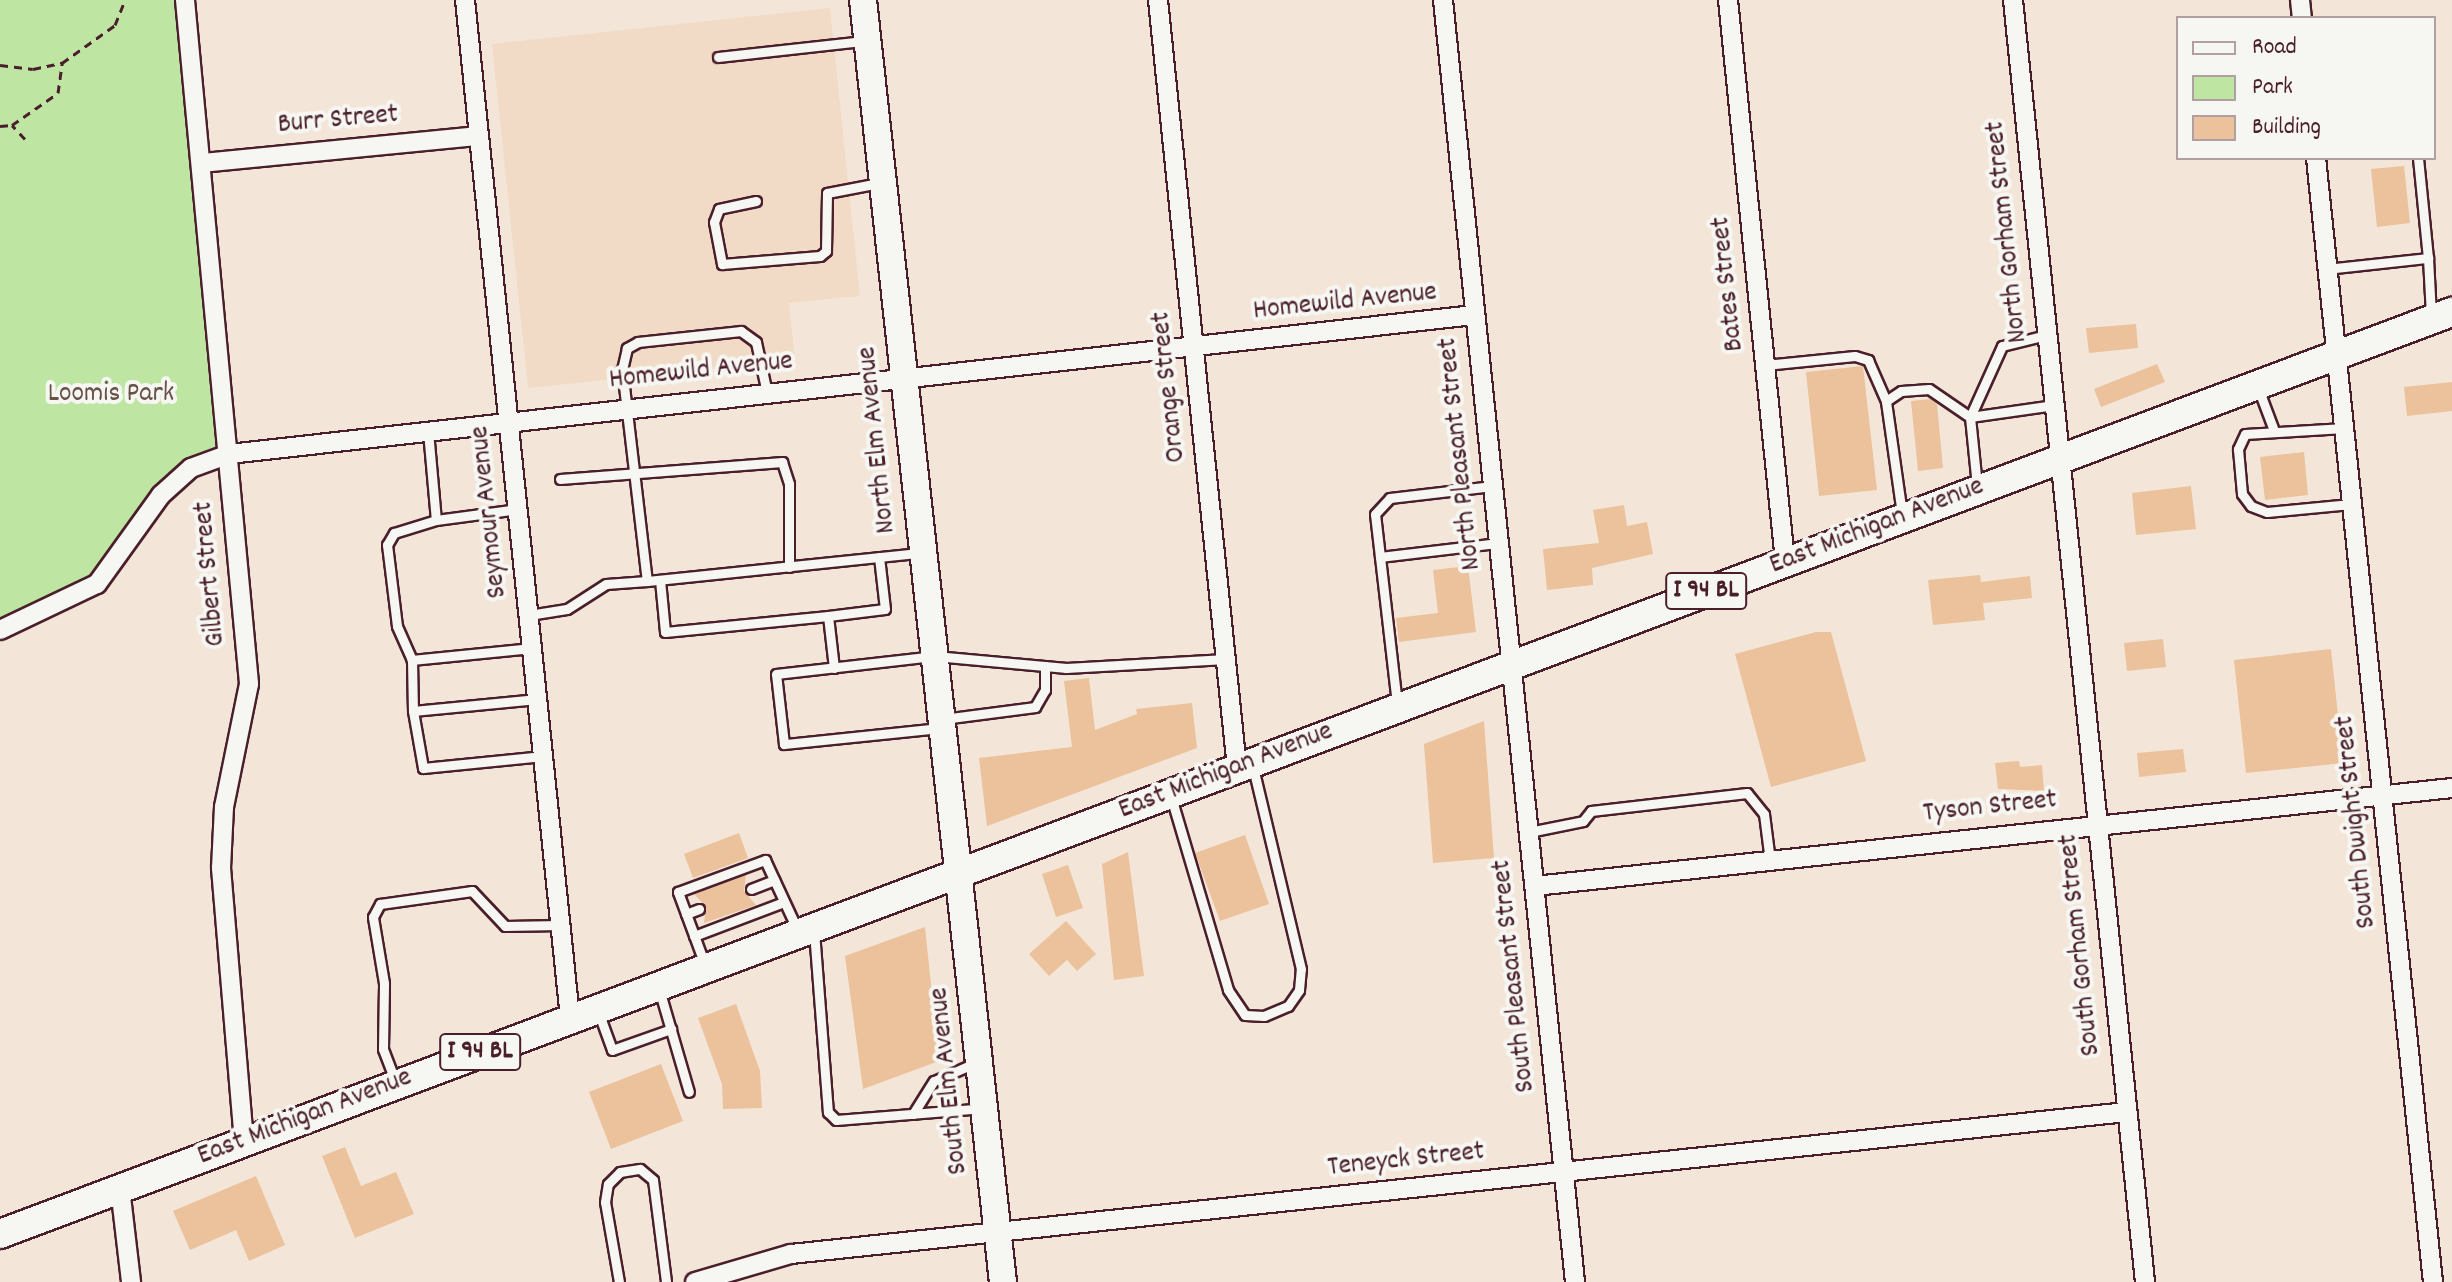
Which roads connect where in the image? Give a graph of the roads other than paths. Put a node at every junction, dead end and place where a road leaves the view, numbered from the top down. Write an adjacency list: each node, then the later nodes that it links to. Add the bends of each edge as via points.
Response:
1 (185, 0): 13 (street, Gilbert Street)
2 (465, 0): 10 (street, Seymour Avenue)
3 (863, 0): 8 (street, North Elm Avenue)
4 (1158, 0): 21 (street, Orange Street)
5 (1443, 0): 18 (street, North Pleasant Street)
6 (1728, 0): 23 (street, Bates Street)
7 (2013, 0): 20 (street, North Gorham Street)
8 (867, 40): 9 (lane); 14 (street, North Elm Avenue)
9 (718, 57)
10 (478, 136): 13 (street, Burr Street); 31 (street, Seymour Avenue)
11 (2316, 160): 17 (street, South Dwight Street)
12 (2418, 160): 16 (lane)
13 (202, 163): 35 (street, Gilbert Street)
14 (882, 183): 15 (lane, via 827,193 826,251 820,256 722,264 714,222 719,209); 24 (street, North Elm Avenue)
15 (756, 201)
16 (2428, 258): 17 (lane); 19 (lane)
17 (2326, 269): 22 (street, South Dwight Street)
18 (1475, 315): 21 (street, Homewild Avenue); 39 (street, North Pleasant Street)
19 (2442, 316): 22 (main road, East Michigan Avenue / I 94 BL)
20 (2046, 335): 28 (street, North Gorham Street); 30 (lane, via 2002,346)
21 (1194, 348): 24 (street, Homewild Avenue); 58 (street, Orange Street)
22 (2336, 356): 25 (main road, East Michigan Avenue / I 94 BL); 33 (street, South Dwight Street)
23 (1765, 365): 27 (lane, via 1855,356 1868,360); 49 (street, Bates Street)
24 (903, 378): 26 (street, Homewild Avenue); 46 (street, North Elm Avenue)
25 (2257, 385): 32 (lane); 36 (main road, East Michigan Avenue / I 94 BL)
26 (767, 393): 29 (street, Homewild Avenue); 29 (lane, via 756,342 730,330 627,348 622,369)
27 (1886, 401): 30 (lane, via 1901,391 1929,389); 43 (lane)
28 (2054, 405): 30 (lane); 36 (street, North Gorham Street)
29 (627, 409): 31 (street, Homewild Avenue); 37 (lane)
30 (1970, 417): 40 (lane)
31 (509, 422): 34 (street, Homewild Avenue); 42 (street, Seymour Avenue)
32 (2273, 428): 33 (lane); 41 (lane, via 2245,434 2238,449 2242,494 2251,506 2267,512)
33 (2344, 428): 41 (street, South Dwight Street)
34 (428, 431): 35 (street, Homewild Avenue); 44 (lane)
35 (229, 454): 55 (street, Homewild Avenue, via 191,468 161,495 97,584); 96 (street, Gilbert Street, via 249,684 224,807 221,868)
36 (2059, 459): 40 (main road, East Michigan Avenue / I 94 BL); 72 (street, South Gorham Street)
37 (635, 472): 38 (lane); 50 (lane, via 782,462 789,484); 52 (lane)
38 (560, 479)
39 (1492, 486): 45 (street, North Pleasant Street); 48 (lane, via 1382,502 1375,514)
40 (1978, 489): 43 (main road, East Michigan Avenue / I 94 BL)
41 (2351, 504): 71 (street, South Dwight Street)
42 (518, 509): 44 (lane); 53 (street, Seymour Avenue)
43 (1902, 518): 49 (main road, East Michigan Avenue / I 94 BL)
44 (436, 520): 59 (lane, via 401,527 387,545 397,626)
45 (1498, 543): 48 (lane); 60 (street, North Pleasant Street)
46 (923, 553): 47 (lane); 57 (street, North Elm Avenue)
47 (879, 557): 50 (lane); 54 (lane, via 885,609)
48 (1380, 557): 64 (lane)
49 (1785, 561): 60 (main road, East Michigan Avenue / I 94 BL)
50 (789, 567): 51 (lane)
51 (660, 580): 52 (lane); 54 (lane, via 665,632)
52 (647, 581): 53 (lane, via 606,584 567,609)
53 (529, 615): 56 (street, Seymour Avenue)
54 (828, 616): 62 (lane)
55 (0, 630)
56 (532, 648): 59 (lane); 63 (street, Seymour Avenue)
57 (935, 656): 61 (lane); 62 (lane); 66 (street, North Elm Avenue)
58 (1226, 659): 61 (lane); 68 (street, Orange Street)
59 (412, 660): 65 (lane)
60 (1510, 664): 64 (main road, East Michigan Avenue / I 94 BL); 73 (street, South Pleasant Street)
61 (1045, 666): 66 (lane, via 1043,700 1035,707)
62 (834, 668): 66 (lane, via 776,674 784,744)
63 (537, 699): 65 (lane); 67 (street, Seymour Avenue)
64 (1398, 707): 68 (main road, East Michigan Avenue / I 94 BL)
65 (413, 711): 67 (lane, via 423,768)
66 (943, 724): 75 (street, North Elm Avenue)
67 (543, 756): 82 (street, Seymour Avenue)
68 (1245, 765): 70 (main road, East Michigan Avenue / I 94 BL); 70 (lane, via 1301,969 1299,990 1288,1006 1264,1016 1245,1015 1228,990)
69 (2452, 788): 71 (street, Tyson Street)
70 (1170, 793): 75 (main road, East Michigan Avenue / I 94 BL)
71 (2382, 795): 72 (street, Tyson Street); 108 (street, South Dwight Street)
72 (2096, 824): 74 (street, Tyson Street); 94 (street, South Gorham Street)
73 (1529, 832): 74 (lane, via 1583,821 1591,811 1747,793 1764,814); 77 (street, South Pleasant Street)
74 (1770, 861): 77 (street, Tyson Street)
75 (960, 873): 83 (main road, East Michigan Avenue / I 94 BL); 90 (street, South Elm Avenue)
76 (774, 880): 78 (lane); 79 (lane); 81 (lane, via 765,860 678,892)
77 (1535, 886): 97 (street, South Pleasant Street)
78 (751, 889)
79 (784, 902): 83 (lane); 84 (lane)
80 (699, 909): 81 (lane)
81 (686, 914): 84 (lane)
82 (561, 925): 88 (street, Seymour Avenue); 91 (lane, via 505,926 472,891 380,904 373,917 384,983 383,1049)
83 (806, 930): 85 (main road, East Michigan Avenue / I 94 BL); 95 (lane, via 828,1112 836,1120)
84 (694, 936): 85 (lane)
85 (706, 968): 86 (main road, East Michigan Avenue / I 94 BL)
86 (658, 985): 87 (main road, East Michigan Avenue / I 94 BL); 89 (lane)
87 (597, 1008): 88 (main road, East Michigan Avenue / I 94 BL); 89 (lane, via 612,1050)
88 (570, 1018): 91 (main road, East Michigan Avenue / I 94 BL)
89 (671, 1029): 92 (lane)
90 (980, 1061): 93 (street, South Elm Avenue); 95 (lane, via 934,1081)
91 (396, 1084): 96 (main road, East Michigan Avenue / I 94 BL)
92 (689, 1092)
93 (985, 1108): 95 (lane); 100 (street, South Elm Avenue)
94 (2127, 1112): 97 (street, Teneyck Street); 107 (street, South Gorham Street)
95 (913, 1114)
96 (244, 1141): 98 (main road, East Michigan Avenue / I 94 BL)
97 (1563, 1172): 100 (street, Teneyck Street); 106 (street, South Pleasant Street)
98 (120, 1188): 99 (main road, East Michigan Avenue / I 94 BL); 101 (street)
99 (0, 1234)
100 (999, 1235): 104 (street, Teneyck Street, via 791,1254); 105 (street, South Elm Avenue)
101 (131, 1282)
102 (619, 1282): 103 (lane, via 605,1202 608,1184 620,1172 640,1169 653,1180)
103 (666, 1282)
104 (695, 1282)
105 (1003, 1282)
106 (1575, 1282)
107 (2145, 1282)
108 (2433, 1282)

